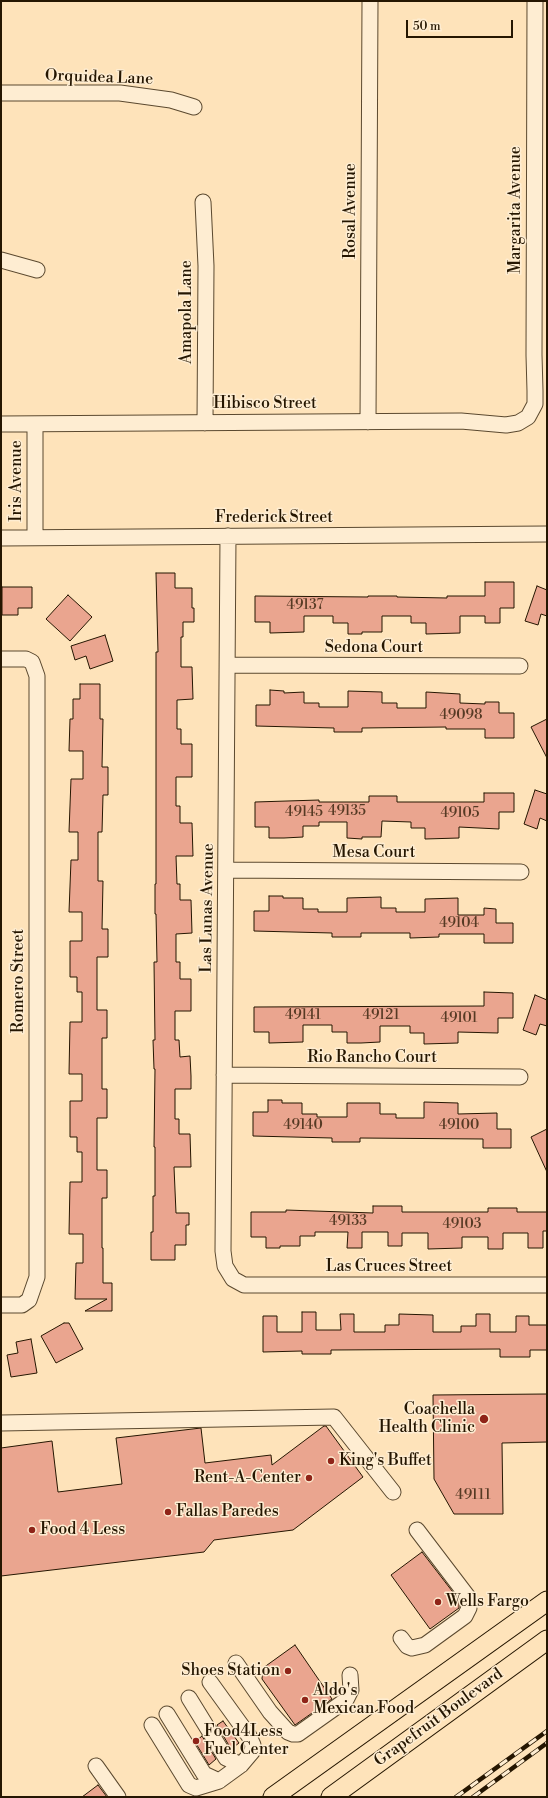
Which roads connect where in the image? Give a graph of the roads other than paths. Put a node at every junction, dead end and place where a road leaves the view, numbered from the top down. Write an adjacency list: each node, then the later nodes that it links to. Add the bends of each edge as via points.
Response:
1 (370, 1): 9 (street, Rosal Avenue)
2 (535, 1): 8 (street, Margarita Avenue, via 536,391 534,404)
3 (1, 93): 4 (street, Orquidea Lane, via 120,93 151,96)
4 (194, 107)
5 (203, 202): 10 (street, Amapola Lane, via 206,266)
6 (1, 260): 7 (street)
7 (37, 270)
8 (528, 416): 9 (street, Hibisco Street, via 518,423 506,425 461,421)
9 (368, 422): 10 (street, Hibisco Street)
10 (205, 423): 12 (street, Hibisco Street)
11 (1, 424): 12 (street, Hibisco Street)
12 (35, 424): 15 (street, Iris Avenue)
13 (547, 534): 14 (street, Frederick Street)
14 (228, 536): 15 (street, Frederick Street); 18 (street, Las Lunas Avenue)
15 (35, 537): 16 (street, Frederick Street)
16 (1, 538)
17 (1, 659): 26 (street, Romero Street, via 26,659 32,662 37,676 37,1277 29,1300 22,1305)
18 (228, 665): 19 (street, Sedona Court); 20 (street, Las Lunas Avenue)
19 (520, 666)
20 (226, 870): 21 (street, Mesa Court); 22 (street, Las Lunas Avenue)
21 (521, 872)
22 (224, 1075): 23 (street, Rio Rancho Court); 24 (street, Las Lunas Avenue, via 223,1251 225,1266)
23 (520, 1077)
24 (233, 1279): 25 (street, Las Cruces Street, via 244,1285)
25 (547, 1285)
26 (1, 1306)
27 (1, 1423): 28 (street, via 334,1418)
28 (394, 1492)
29 (417, 1530): 31 (street, via 468,1597 469,1608 465,1616 425,1645 412,1648)
30 (547, 1600): 41 (main road, Grapefruit Boulevard)
31 (401, 1638)
32 (547, 1640): 42 (main road, Grapefruit Boulevard)
33 (236, 1663): 34 (street, via 270,1712 288,1732 293,1734 298,1734 346,1700 351,1690)
34 (350, 1675)
35 (210, 1682): 38 (street, via 253,1745 252,1752)
36 (189, 1698): 38 (street, via 219,1763)
37 (160, 1719): 38 (street, via 189,1785 196,1788 214,1783)
38 (240, 1765)
39 (96, 1766): 40 (street)
40 (118, 1797)
41 (273, 1797)
42 (331, 1797)

